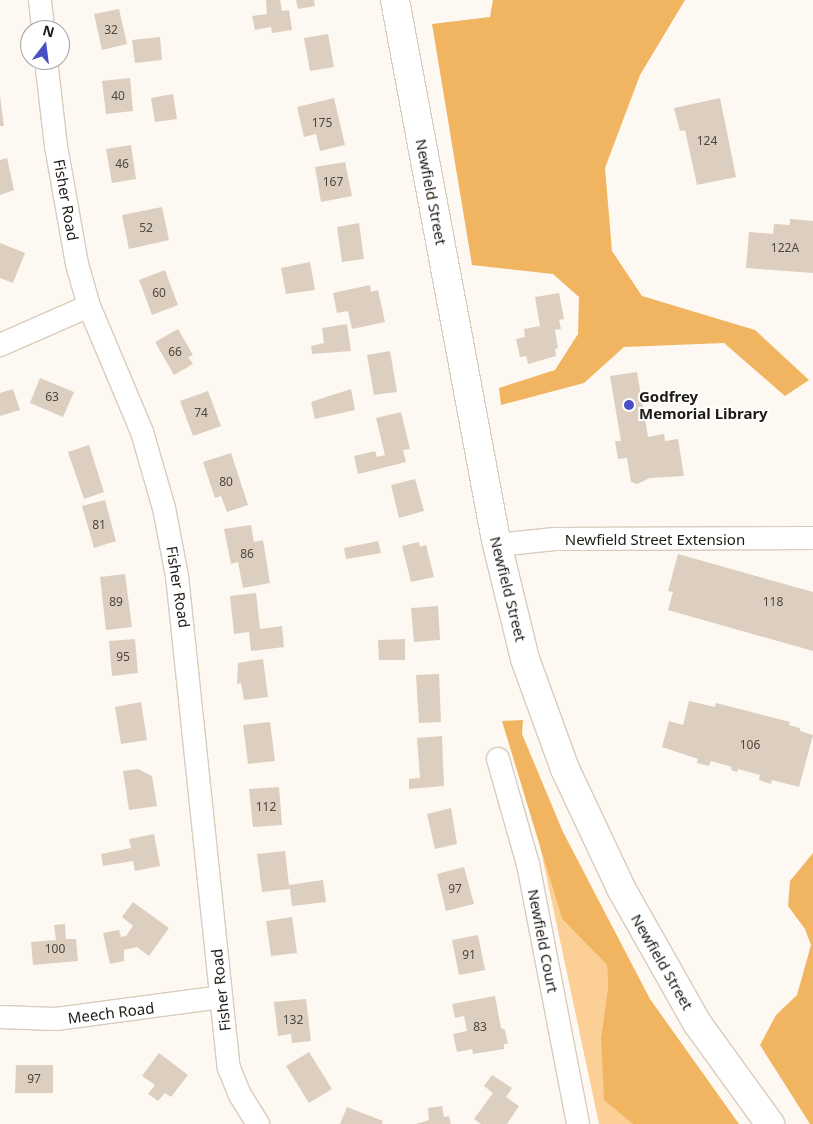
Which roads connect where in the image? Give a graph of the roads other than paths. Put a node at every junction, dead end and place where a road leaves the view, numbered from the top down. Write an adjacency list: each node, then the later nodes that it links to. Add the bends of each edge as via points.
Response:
1 (40, 0): 3 (street)
2 (395, 0): 8 (main road, Newfield Street)
3 (42, 20)
4 (47, 70): 5 (street, Fisher Road, via 65,202)
5 (88, 306): 6 (street); 10 (street, Fisher Road, via 142,432 164,508 178,576)
6 (0, 345)
7 (813, 538): 8 (street, Newfield Street Extension, via 555,539)
8 (497, 545): 14 (main road, Newfield Street, via 525,659 591,828 657,958 697,1023)
9 (498, 759): 13 (street, Newfield Court, via 528,864)
10 (221, 997): 11 (street, Meech Road, via 56,1019); 12 (street, Fisher Road, via 229,1068 240,1095)
11 (0, 1016)
12 (258, 1124)
13 (578, 1124)
14 (770, 1124)

